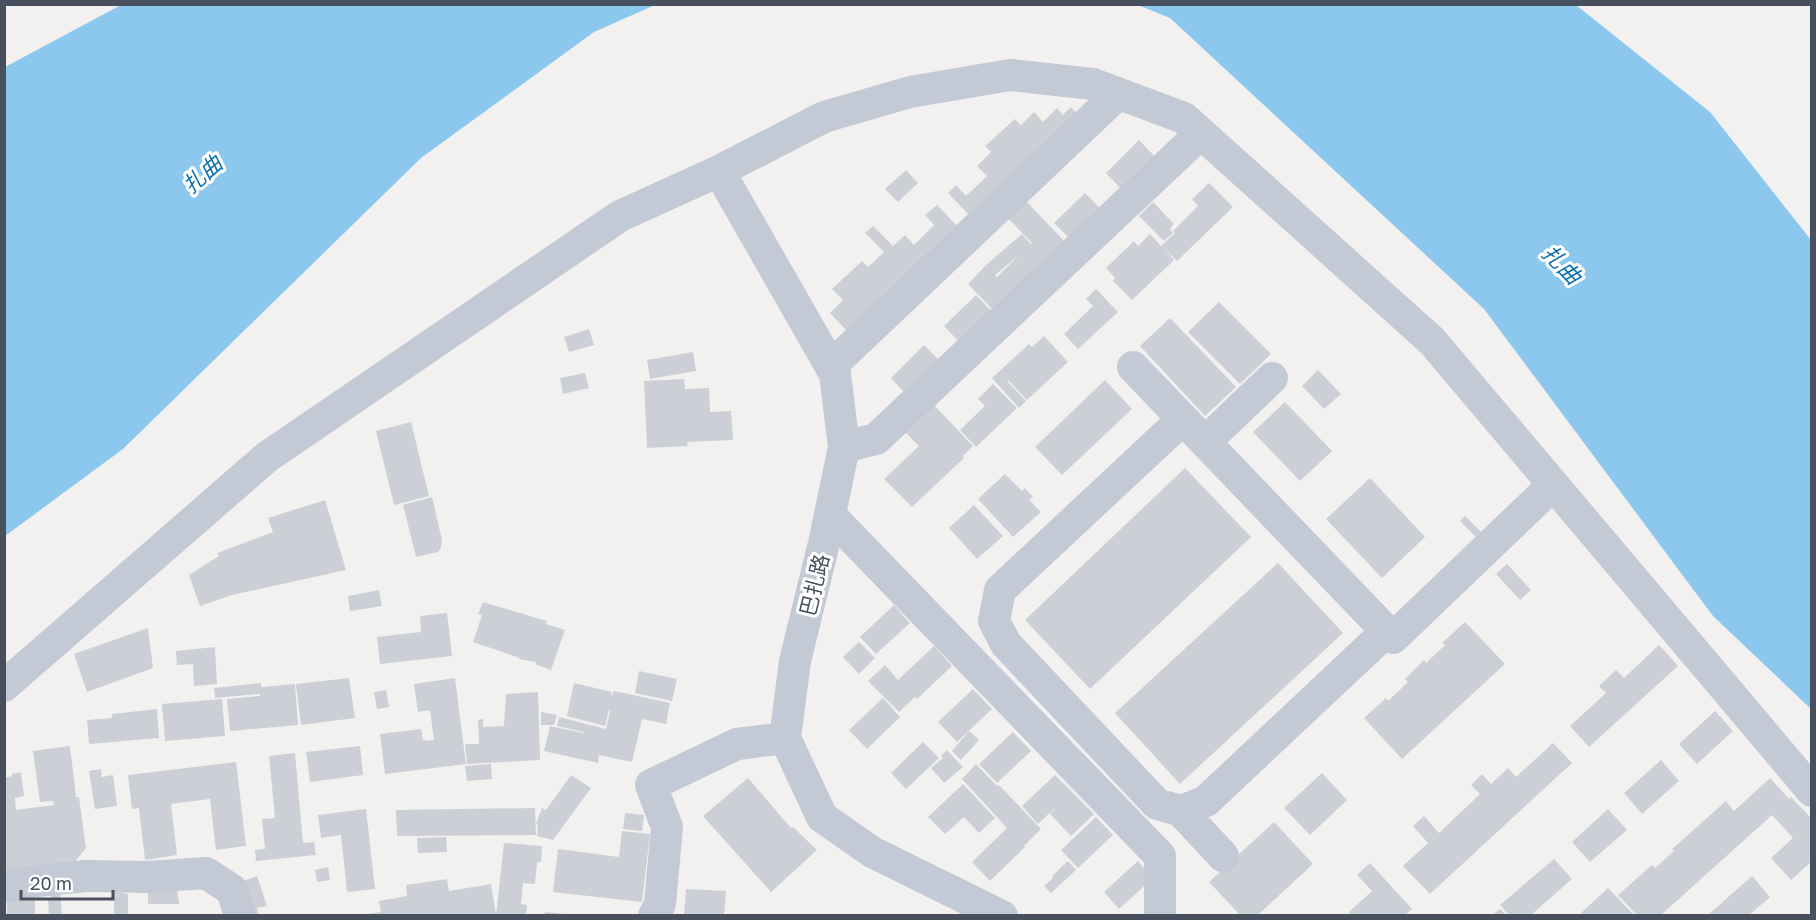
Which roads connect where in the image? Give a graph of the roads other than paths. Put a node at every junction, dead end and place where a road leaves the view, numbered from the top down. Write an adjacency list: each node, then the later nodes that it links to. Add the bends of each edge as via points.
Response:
1 (1118, 94): 3 (street, via 1093,84 1010,75 910,92 824,117); 4 (street); 10 (street, via 1184,118 1432,341)
2 (1196, 138): 9 (street, via 876,440)
3 (719, 171): 4 (street, 巴扎路); 13 (street, via 620,216 267,458)
4 (831, 366): 9 (street, 巴扎路)
5 (1133, 367): 7 (street)
6 (1272, 378): 8 (street)
7 (1183, 419): 8 (street); 16 (street, via 1000,590 994,621 1005,644 1157,804)
8 (1205, 442): 12 (street)
9 (844, 447): 11 (street, 巴扎路)
10 (1553, 485): 12 (street, via 1393,638); 15 (street)
11 (830, 515): 14 (street, 巴扎路, via 795,661); 22 (street, via 1160,856)
12 (1387, 631): 16 (street, via 1206,801)
13 (4, 686)
14 (785, 738): 20 (street, via 737,744 651,784 667,827 660,904); 21 (street, via 822,817 872,852)
15 (1812, 791)
16 (1181, 811): 17 (street)
17 (1223, 856)
18 (4, 888): 19 (street, via 86,876 206,873 232,890)
19 (240, 915)
20 (654, 915)
21 (1002, 915)
22 (1160, 915)

